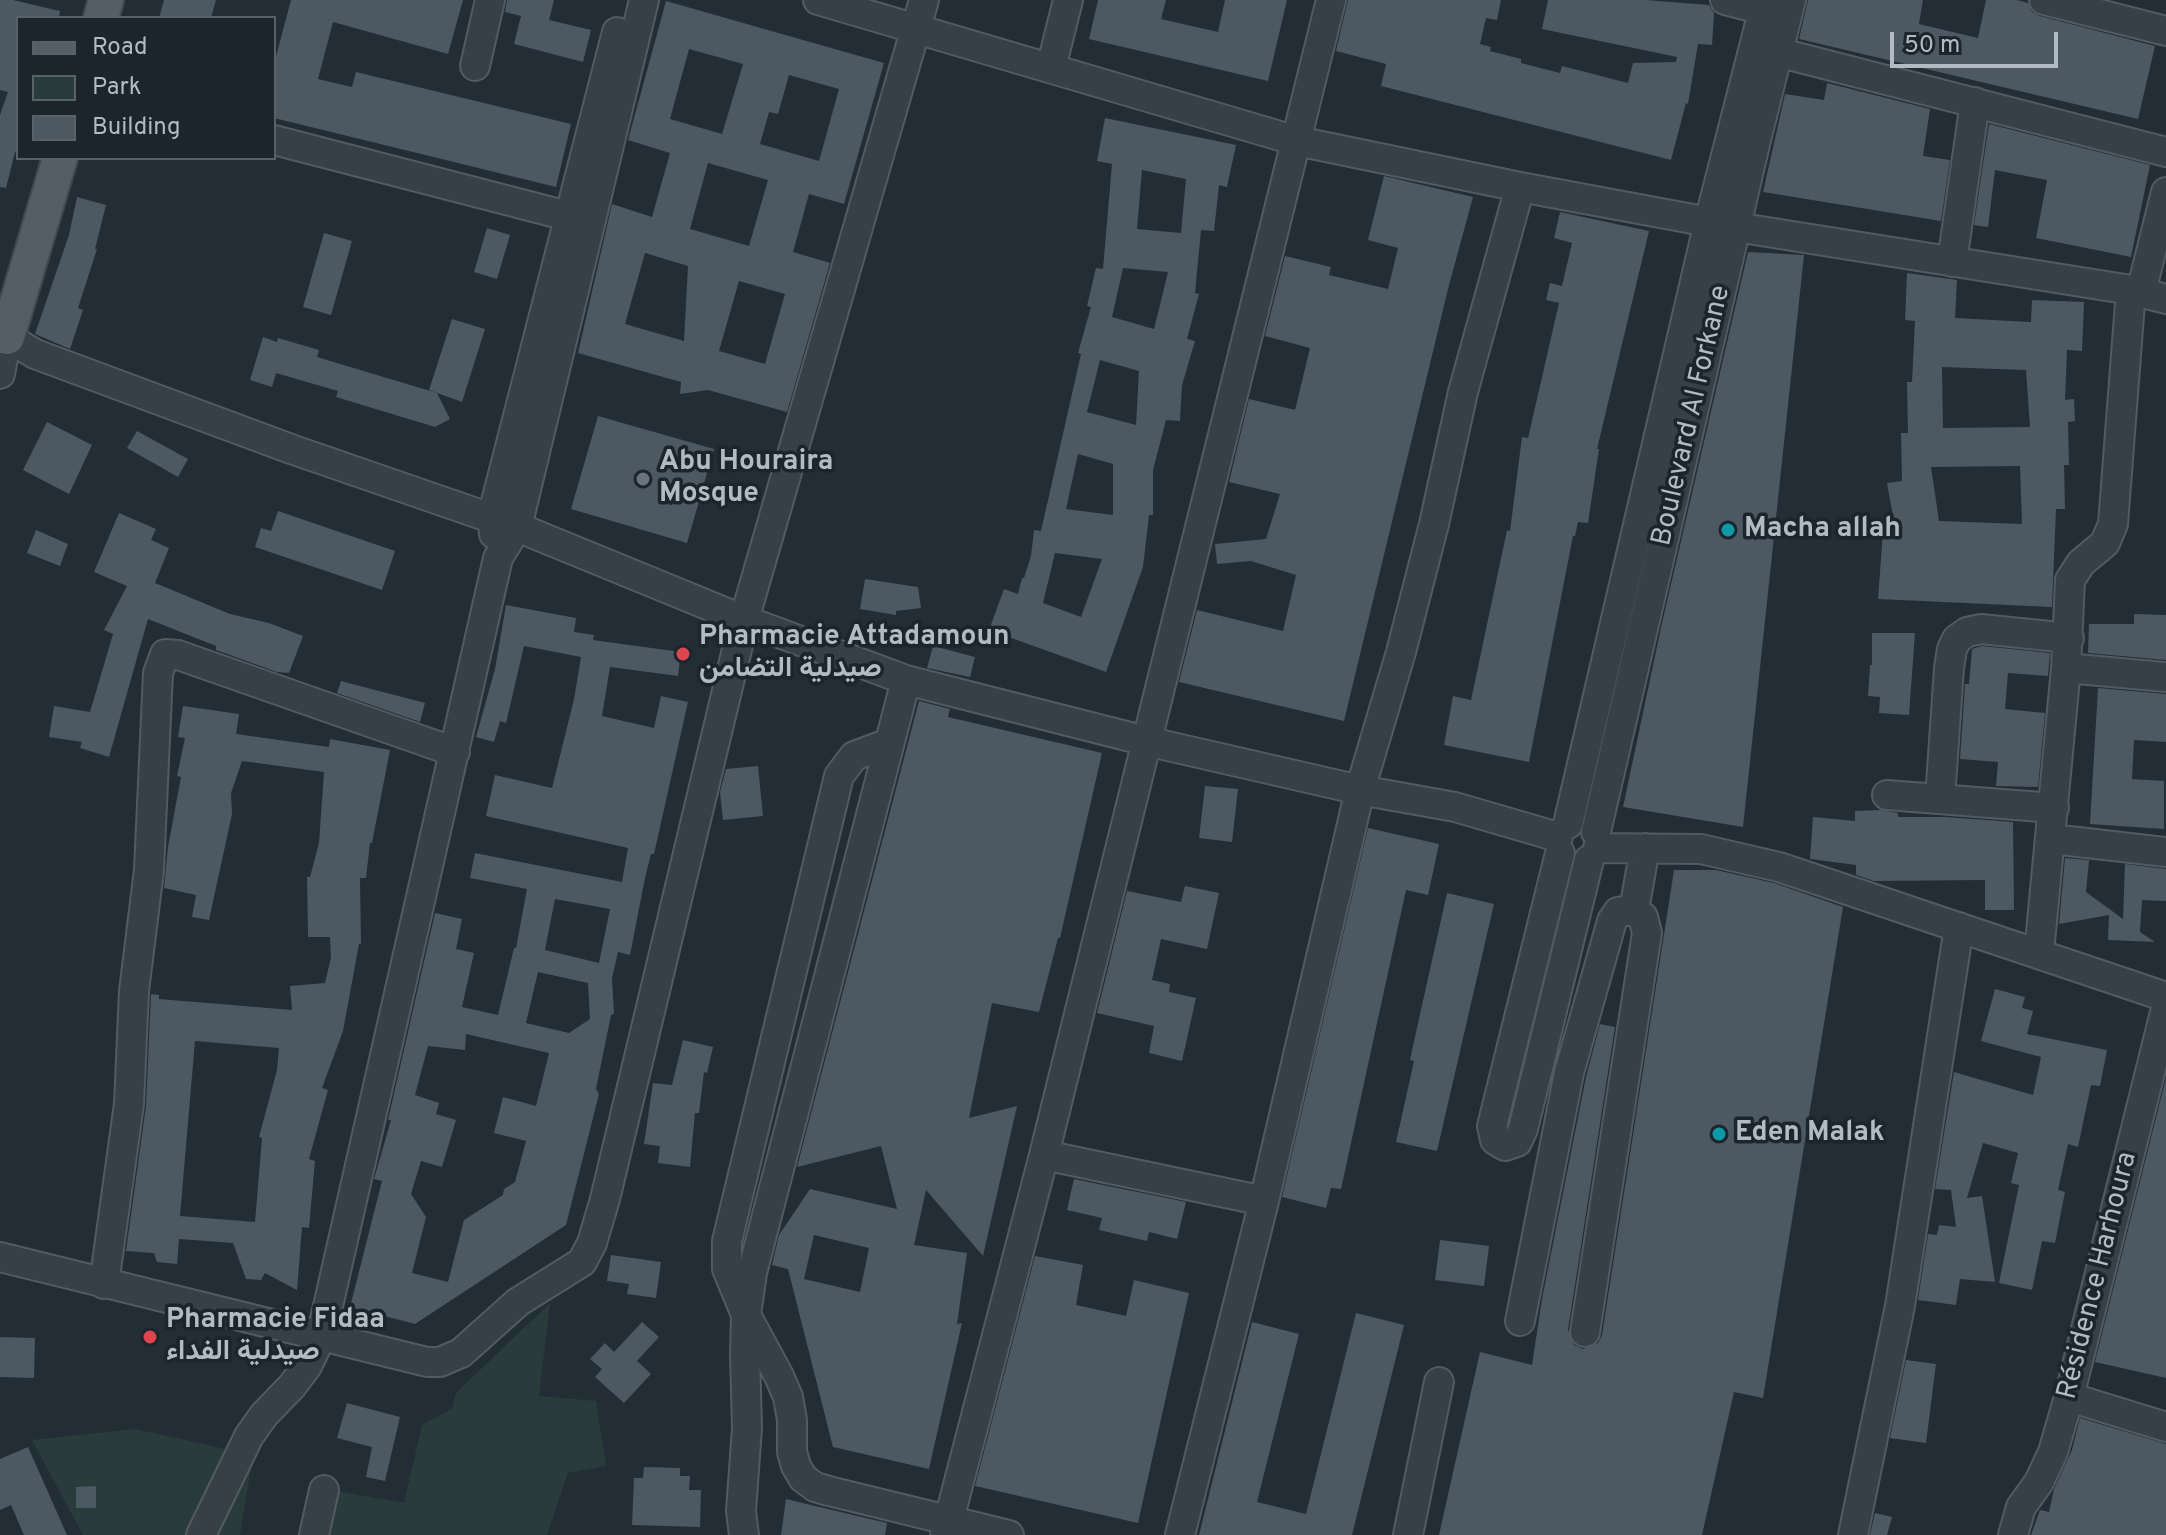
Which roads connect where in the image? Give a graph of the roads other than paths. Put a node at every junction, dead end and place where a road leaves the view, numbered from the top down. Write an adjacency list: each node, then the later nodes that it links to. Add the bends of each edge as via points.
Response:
1 (490, 0): 14 (street)
2 (626, 0): 23 (street)
3 (644, 0): 23 (street)
4 (818, 0): 11 (street)
5 (924, 0): 11 (street)
6 (1068, 0): 15 (street)
7 (1331, 0): 18 (street)
8 (1725, 0): 10 (street)
9 (2044, 0): 12 (street)
10 (1777, 6): 13 (street, Boulevard Al Forkane); 24 (street, Boulevard Al Forkane)
11 (915, 30): 15 (street); 30 (street)
12 (2166, 31)
13 (1777, 52): 16 (street); 24 (street, Boulevard Al Forkane)
14 (475, 66)
15 (1051, 68): 18 (street)
16 (1975, 102): 19 (street); 25 (street)
17 (276, 141): 23 (street)
18 (1297, 141): 21 (street); 35 (street)
19 (2166, 152)
20 (59, 160): 27 (main road)
21 (1520, 187): 24 (street); 38 (street)
22 (2166, 192): 26 (street)
23 (580, 219): 29 (street)
24 (1723, 224): 25 (street); 42 (street, Boulevard Al Forkane); 44 (street, Boulevard Al Forkane)
25 (1952, 262): 26 (street)
26 (2146, 294): 31 (street, via 2113,524 2105,543 2070,580)
27 (4, 336): 28 (street); 29 (street, via 35,354)
28 (0, 374)
29 (504, 522): 30 (street); 37 (street)
30 (744, 620): 34 (street); 59 (street, via 588,1253 577,1267 518,1302 461,1353 440,1362)
31 (2069, 638): 32 (street); 40 (street, via 1981,629 1957,639 1949,668)
32 (2066, 668): 33 (street); 41 (street)
33 (2166, 677)
34 (906, 680): 35 (street); 36 (street)
35 (1146, 741): 38 (street); 52 (street)
36 (889, 743): 56 (street, via 752,1273); 56 (street, via 854,756 839,776 727,1241 727,1269)
37 (455, 752): 55 (street, via 165,654 158,673 149,870 134,991 129,1104); 59 (street)
38 (1360, 790): 42 (street, via 1455,807); 53 (street)
39 (1887, 795): 40 (street)
40 (1940, 799): 41 (street)
41 (2054, 808): 43 (street)
42 (1562, 838): 44 (street, via 1573,862); 44 (street, via 1583,822); 44 (street, Boulevard Al Forkane, via 1492,1126 1495,1140 1505,1146 1517,1142 1523,1129)
43 (2052, 839): 46 (street); 49 (street)
44 (1594, 847): 45 (street)
45 (1645, 848): 47 (street); 48 (street, via 1701,849 1779,867)
46 (2166, 852)
47 (1634, 910): 57 (street, via 1618,912 1612,921 1569,1073); 58 (street, via 1643,917 1647,933)
48 (1959, 927): 49 (street); 71 (street, via 1900,1306)
49 (2039, 953): 50 (street)
50 (2166, 997)
51 (2166, 1008): 61 (street, Résidence Harhoura)
52 (1044, 1155): 53 (street); 64 (street)
53 (1264, 1201): 69 (street)
54 (0, 1257): 55 (street)
55 (104, 1284): 59 (street)
56 (746, 1315): 64 (street, via 788,1397 792,1452 803,1478 815,1487); 67 (street)
57 (1520, 1321)
58 (1585, 1332)
59 (321, 1337): 65 (street, via 307,1366 249,1436)
60 (1439, 1382): 70 (street)
61 (2069, 1397): 62 (street); 72 (street, Résidence Harhoura, via 2053,1452 2021,1507)
62 (2166, 1427)
63 (324, 1490): 66 (street)
64 (947, 1527): 68 (street)
65 (201, 1535)
66 (314, 1535)
67 (744, 1535)
68 (1009, 1535)
69 (1180, 1535)
70 (1408, 1535)
71 (1853, 1535)
72 (2013, 1535)

